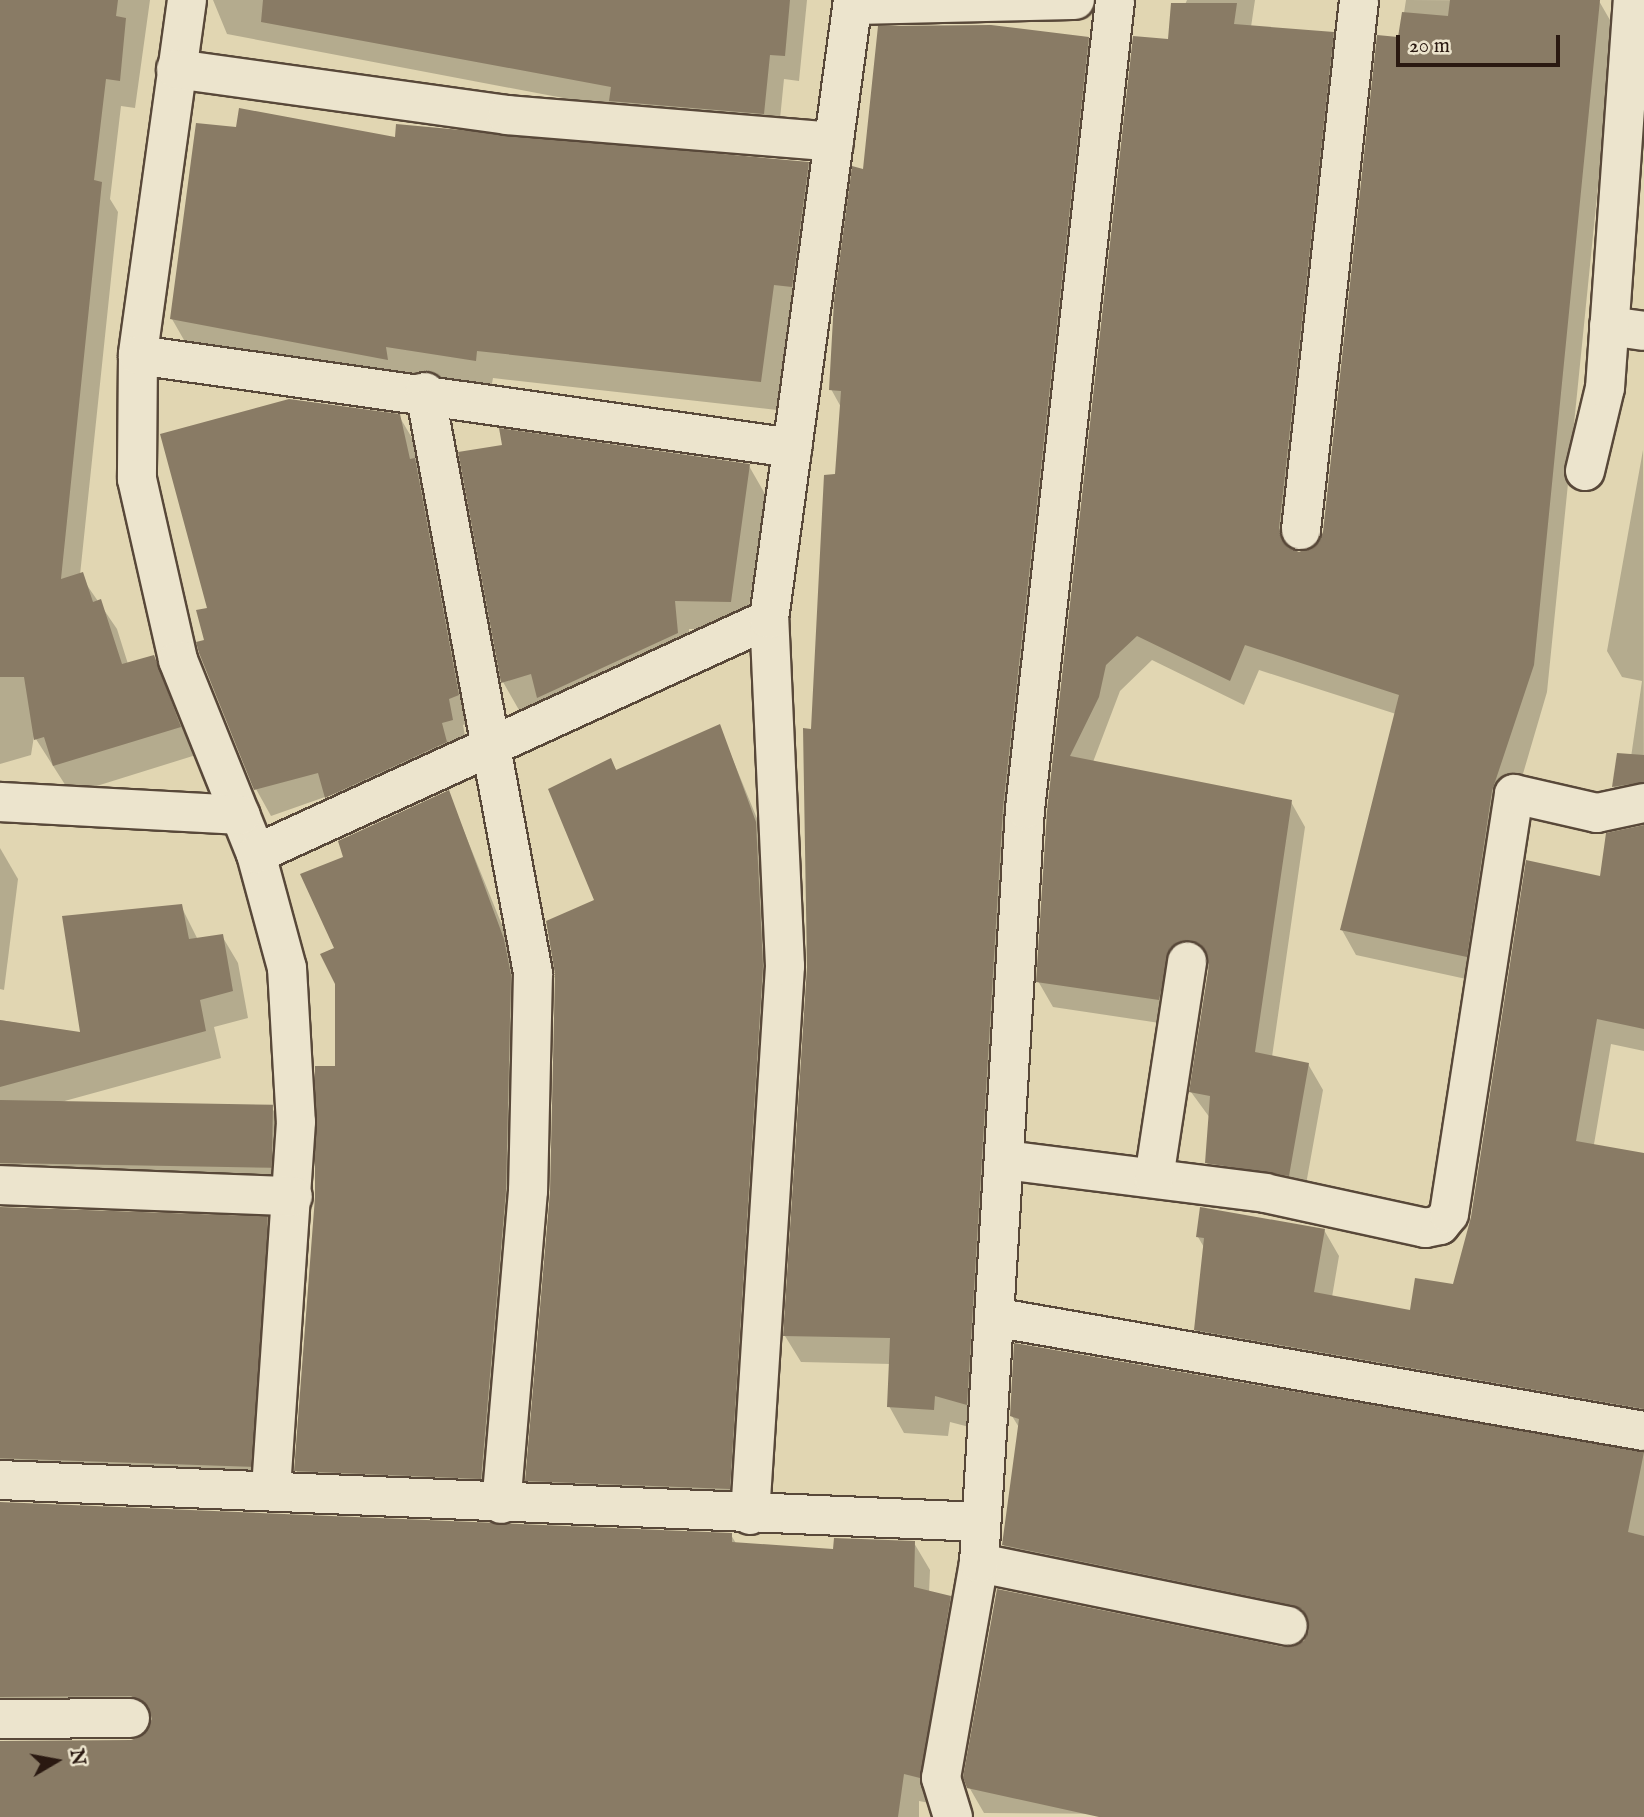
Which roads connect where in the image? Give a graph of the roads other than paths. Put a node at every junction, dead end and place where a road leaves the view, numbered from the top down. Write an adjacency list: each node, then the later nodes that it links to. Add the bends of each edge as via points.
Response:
1 (187, 0): 7 (street)
2 (1075, 0): 6 (street)
3 (1115, 0): 22 (street, via 1025,809)
4 (1359, 0): 14 (street)
5 (1633, 0): 9 (street)
6 (853, 3): 8 (street)
7 (176, 69): 8 (street, via 508,115); 10 (street)
8 (834, 142): 12 (street)
9 (1626, 328): 13 (street)
10 (138, 355): 11 (street); 19 (street, via 137,479 158,596 200,725)
11 (425, 393): 12 (street); 16 (street)
12 (792, 448): 15 (street)
13 (1585, 471)
14 (1301, 530)
15 (769, 619): 16 (street); 31 (street, via 785,966)
16 (491, 746): 20 (street); 30 (street, via 524,907 534,1059)
17 (0, 802): 19 (street)
18 (1644, 803): 23 (street, via 1597,813 1514,794 1449,1214 1440,1225 1425,1228)
19 (241, 816): 20 (street)
20 (256, 854): 25 (street, via 286,968 295,1082)
21 (1187, 962): 23 (street)
22 (1005, 1160): 23 (street); 26 (street)
23 (1154, 1178)
24 (0, 1185): 25 (street)
25 (293, 1196): 29 (street)
26 (999, 1318): 27 (street); 32 (street)
27 (1644, 1431)
28 (0, 1480): 29 (street)
29 (271, 1490): 30 (street)
30 (501, 1504): 31 (street)
31 (750, 1515): 32 (street)
32 (980, 1522): 33 (street)
33 (979, 1563): 34 (street); 37 (street, via 941,1778)
34 (1288, 1626)
35 (130, 1717): 36 (street)
36 (0, 1719)
37 (953, 1817)

